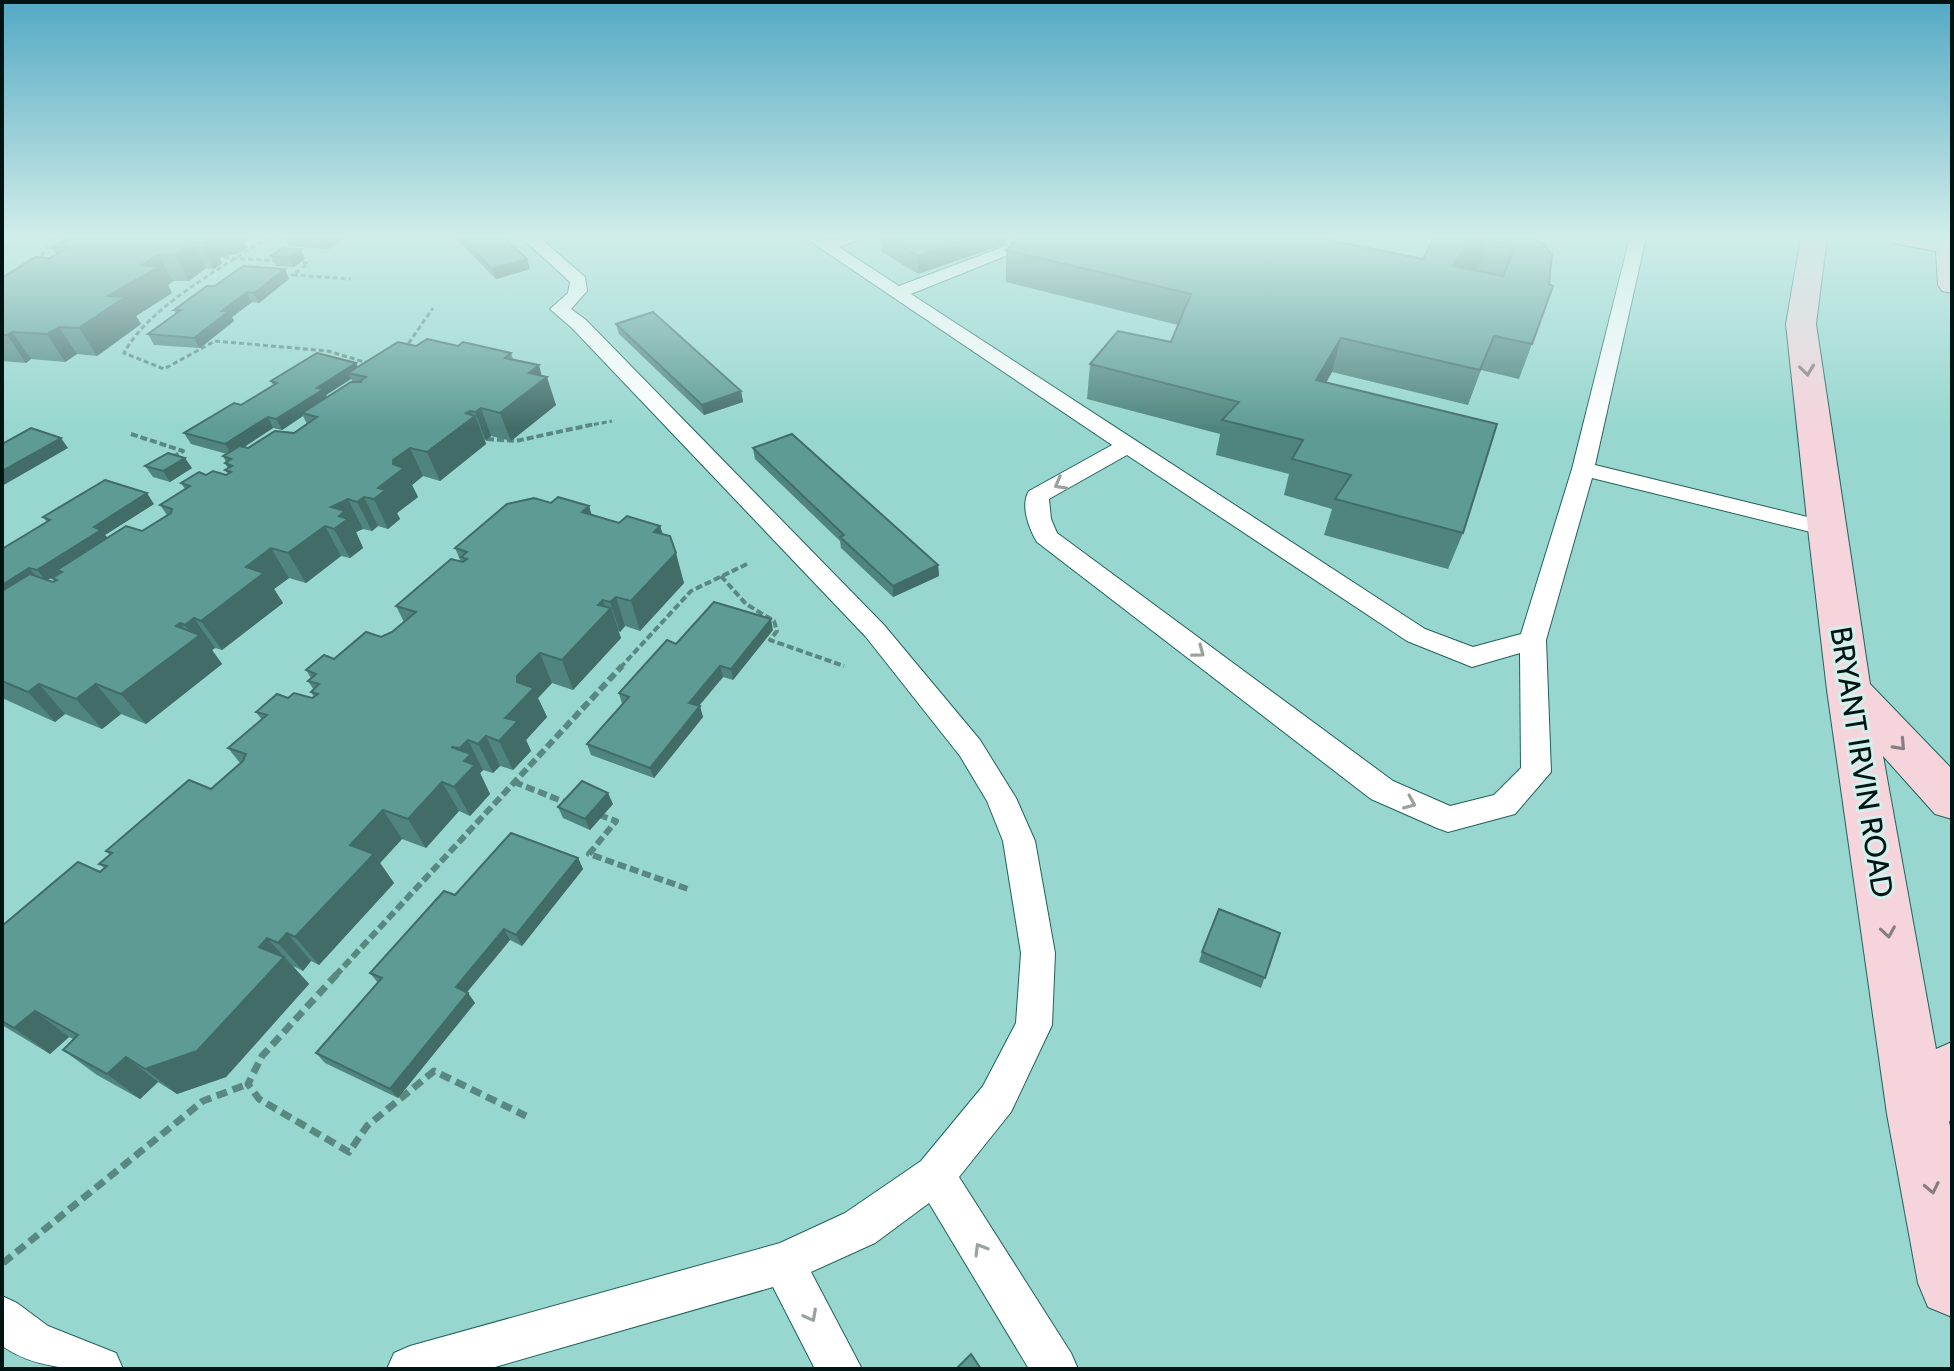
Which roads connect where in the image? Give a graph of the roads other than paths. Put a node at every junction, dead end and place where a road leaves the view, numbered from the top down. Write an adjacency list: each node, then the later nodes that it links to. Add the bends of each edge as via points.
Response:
1 (571, 301): 12 (lane, via 559,309 875,631 970,748 1001,798 1019,841 1038,953 1034,1025 997,1099)
2 (909, 301): 5 (lane)
3 (1623, 301): 6 (lane)
4 (1804, 301): 7 (main road, BRYANT IRVIN ROAD, one-way to 7, via 1801,324)
5 (1128, 445): 8 (lane, via 1416,635 1472,657); 8 (lane, one-way to 8, via 1037,496 1046,537 1382,790 1448,819 1504,805 1536,772)
6 (1583, 469): 7 (lane); 8 (lane)
7 (1827, 529): 9 (main road, BRYANT IRVIN ROAD)
8 (1533, 640)
9 (1849, 690): 10 (main road, one-way to 10); 11 (main road, BRYANT IRVIN ROAD, one-way to 11)
10 (1952, 800)
11 (1934, 1092): 14 (main road, BRYANT IRVIN ROAD, one-way to 14)
12 (935, 1175): 13 (lane, via 860,1228); 19 (lane, one-way to 12)
13 (783, 1263): 17 (lane); 18 (lane, one-way to 18)
14 (1952, 1283)
15 (2, 1318): 16 (lane, via 33,1343)
16 (100, 1369)
17 (410, 1369)
18 (839, 1369)
19 (1055, 1369)

